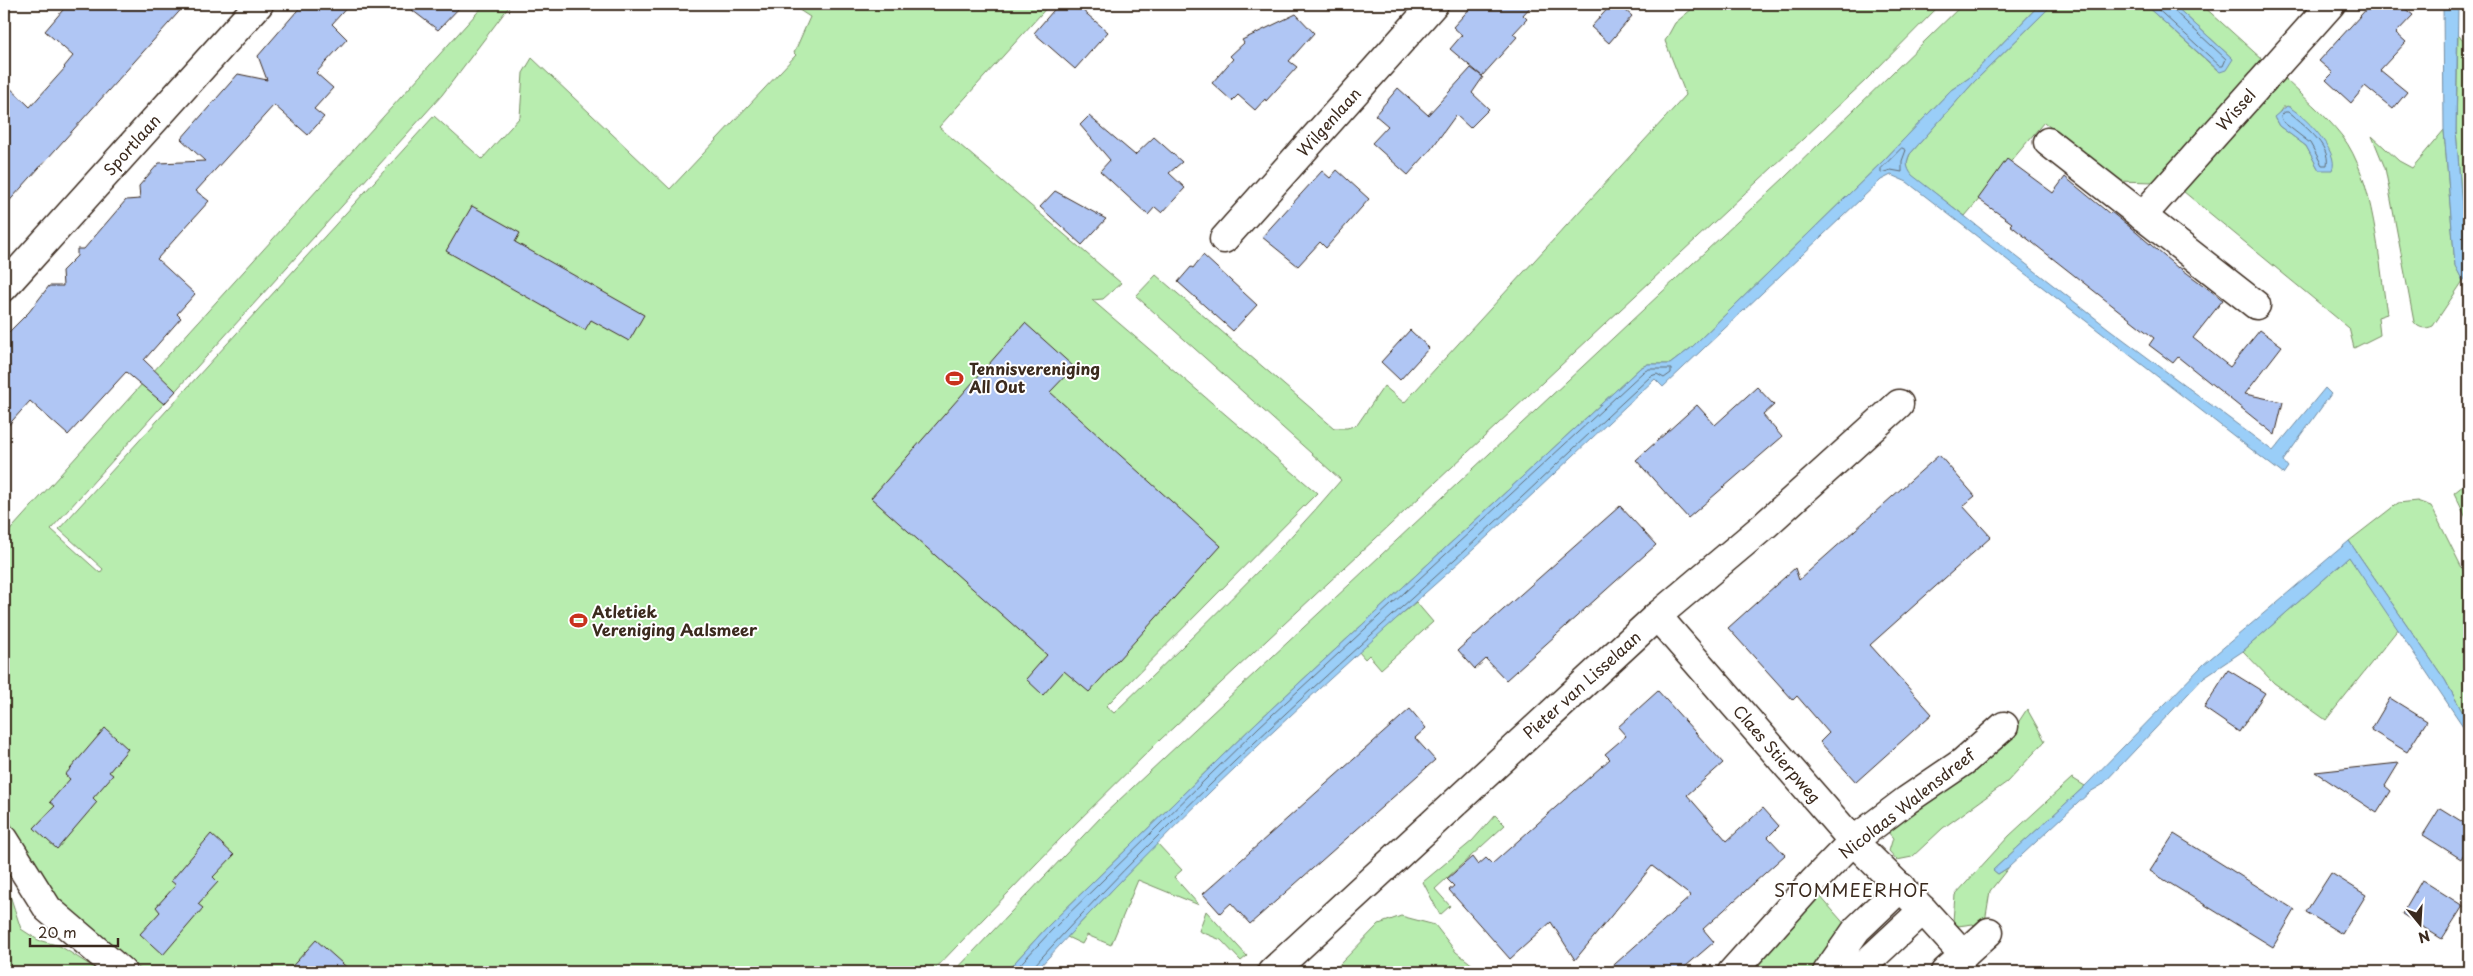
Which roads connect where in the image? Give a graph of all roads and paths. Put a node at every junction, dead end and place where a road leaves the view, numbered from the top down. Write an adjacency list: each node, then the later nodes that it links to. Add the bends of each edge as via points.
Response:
1 (259, 4): 7 (street, Sportlaan)
2 (1434, 4): 6 (street, Wilgenlaan)
3 (2331, 4): 5 (street, Wissel)
4 (2048, 142): 5 (street)
5 (2142, 216): 8 (street)
6 (1224, 239)
7 (4, 287)
8 (2256, 306)
9 (1899, 404): 10 (street, Pieter van Lisselaan, via 1764,526)
10 (1657, 616): 13 (street, Claes Stierpweg); 19 (street, Pieter van Lisselaan)
11 (2004, 726): 13 (street, Nicolaas Walensdreef, via 1963,762)
12 (4, 839): 18 (street, via 48,909)
13 (1853, 841): 14 (street, Claes Stierpweg); 20 (street, Nicolaas Walensdreef)
14 (1901, 888): 15 (street, Claes Stierpweg); 21 (street, via 1857,929)
15 (1923, 910): 17 (street, Claes Stierpweg); 22 (street, via 1865,964)
16 (1989, 932): 17 (street)
17 (1955, 964)
18 (122, 972)
19 (1272, 972)
20 (1732, 972)
21 (1828, 972)
22 (1844, 972)

